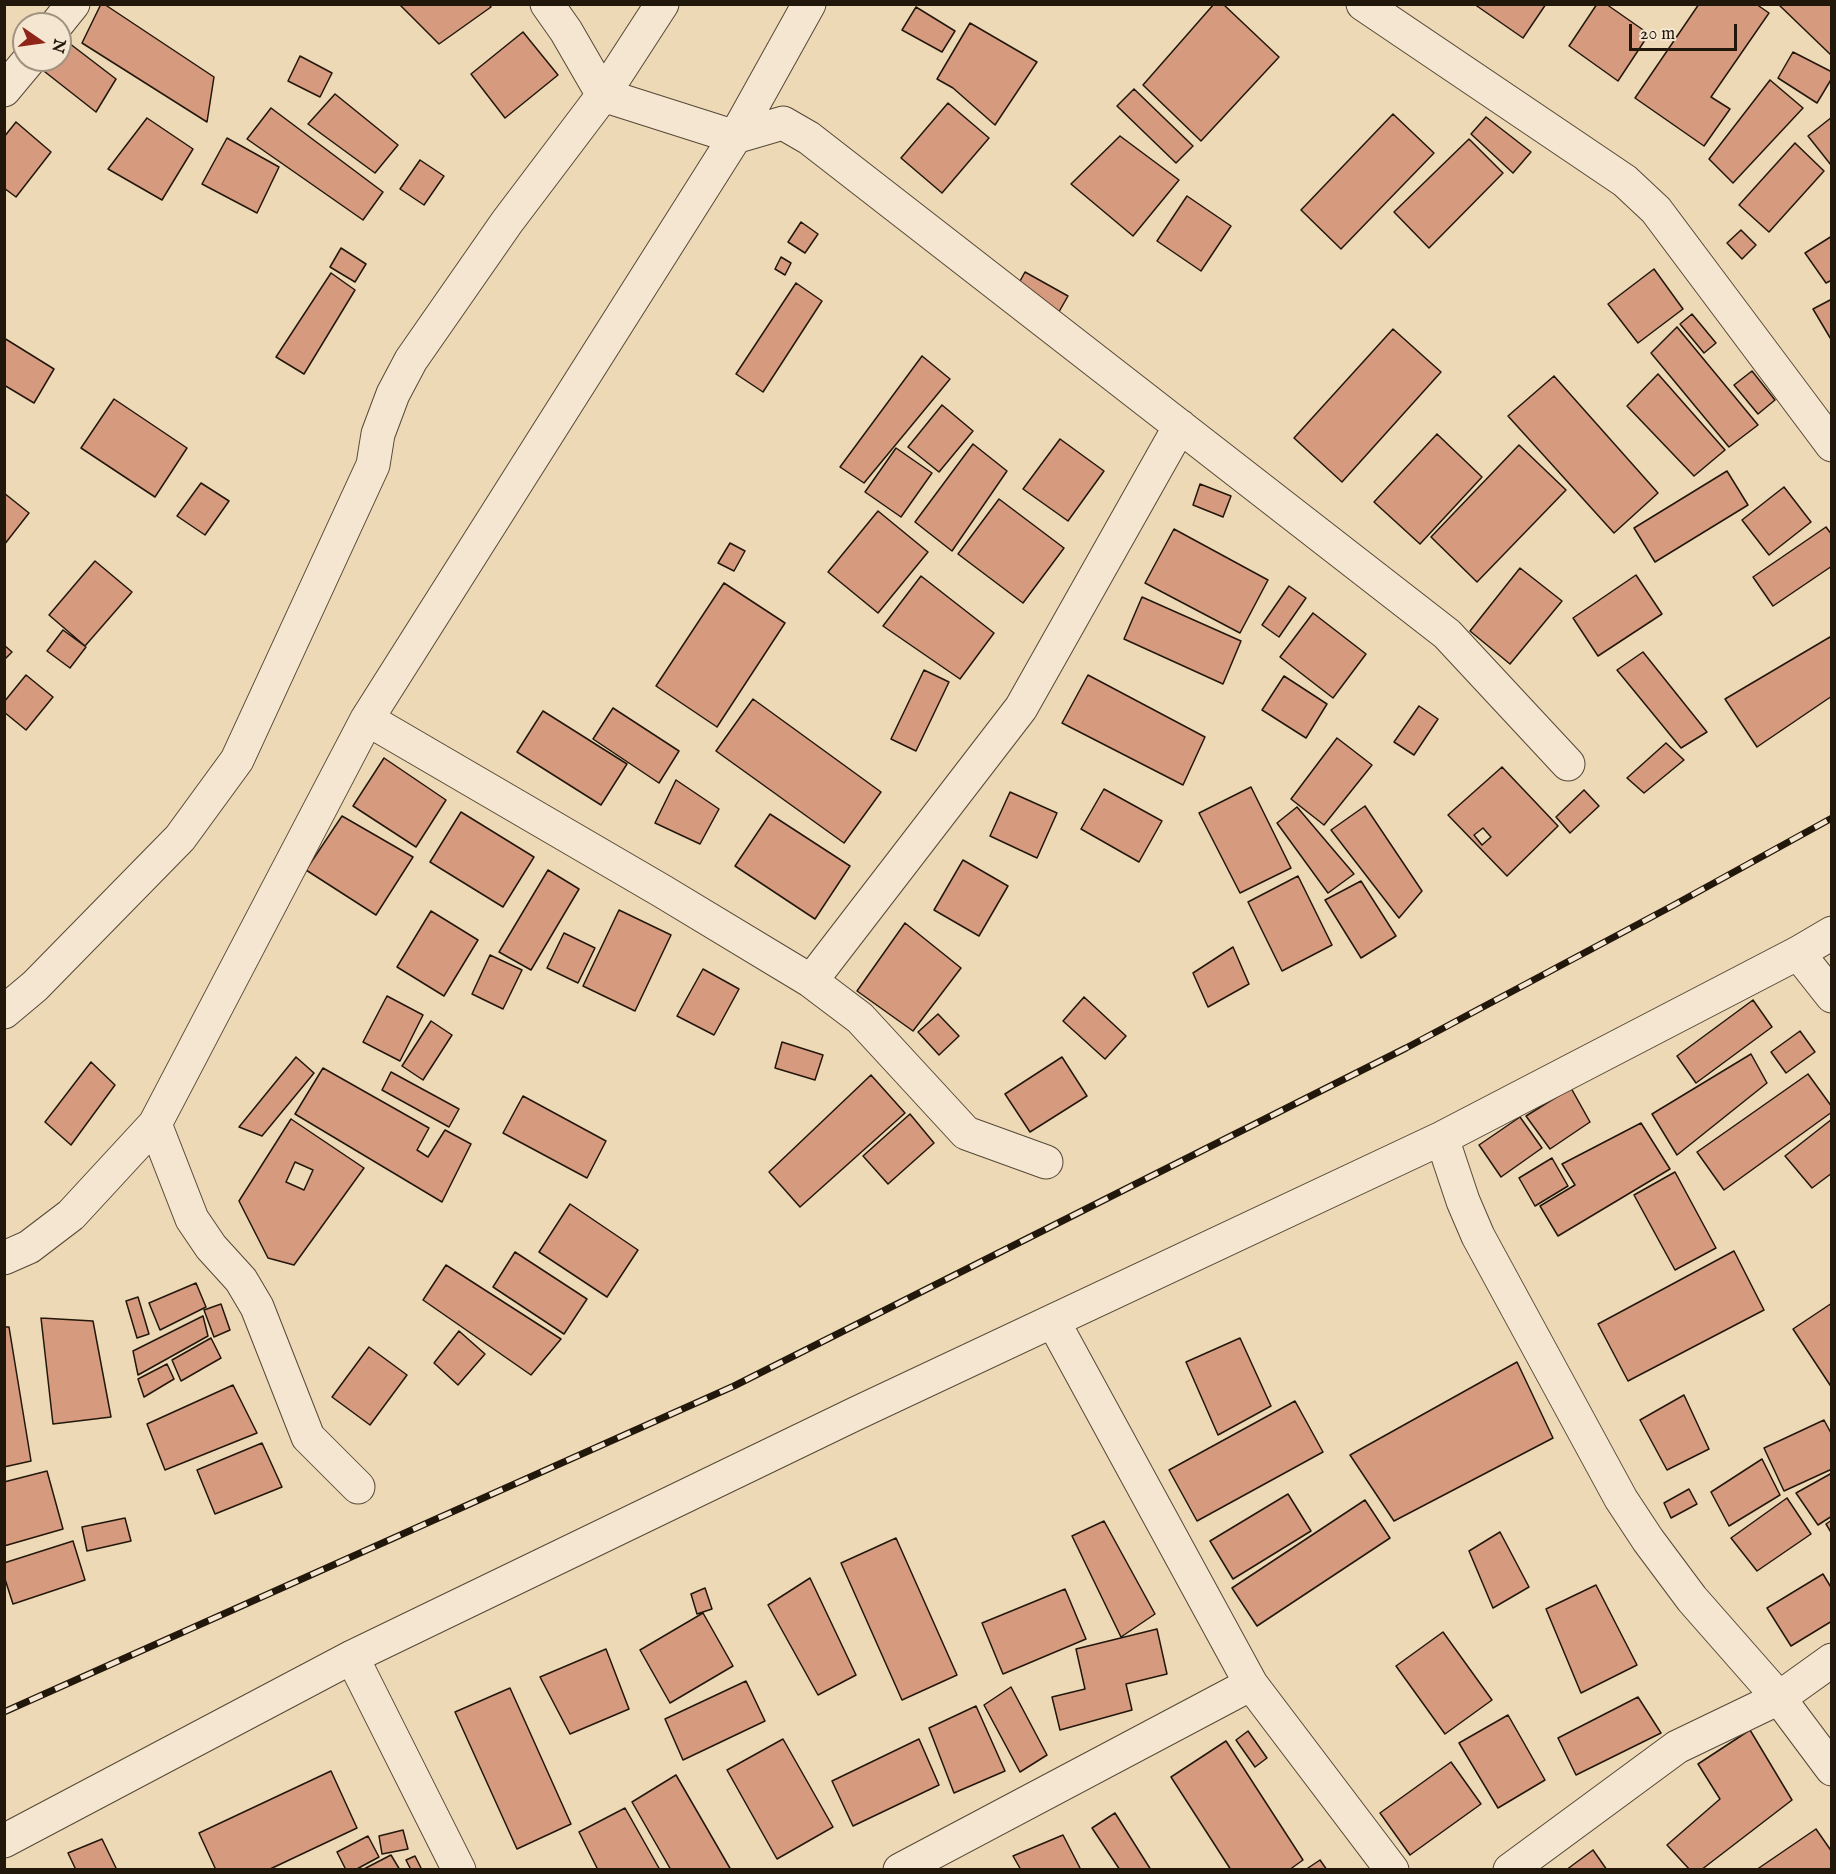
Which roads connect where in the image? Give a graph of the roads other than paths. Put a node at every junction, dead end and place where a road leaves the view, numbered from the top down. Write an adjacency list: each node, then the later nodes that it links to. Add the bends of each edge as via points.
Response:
1 (547, 4): 7 (street)
2 (662, 4): 7 (street)
3 (809, 4): 8 (street)
4 (1363, 4): 10 (street, via 1624,181 1640,196 1663,220)
5 (18, 72): 6 (street)
6 (4, 90)
7 (603, 96): 8 (street); 17 (street, via 507,222 411,360 378,434 373,465 237,760 180,838)
8 (735, 137): 9 (street, via 783,123 809,138); 11 (street)
9 (1180, 426): 12 (street, via 1447,634); 15 (street, via 1021,708)
10 (1832, 445)
11 (367, 719): 15 (street); 18 (street)
12 (1568, 764)
13 (1832, 933): 14 (street)
14 (1798, 952): 16 (street); 19 (street)
15 (811, 981): 20 (street, via 860,1018 966,1133)
16 (1832, 996)
17 (4, 1012)
18 (155, 1124): 21 (street, via 71,1215 29,1247); 23 (street, via 192,1219 241,1280 257,1307 308,1437)
19 (1442, 1138): 22 (street); 27 (street, via 1478,1236 1621,1499 1692,1599)
20 (1046, 1162)
21 (4, 1258)
22 (1053, 1321): 24 (street); 26 (street)
23 (356, 1485)
24 (352, 1657): 29 (street); 30 (street)
25 (1832, 1660): 27 (street)
26 (1251, 1684): 31 (street); 32 (street)
27 (1779, 1698): 28 (street); 33 (street, via 1677,1747)
28 (1832, 1769)
29 (4, 1841)
30 (459, 1869)
31 (900, 1869)
32 (1392, 1869)
33 (1510, 1869)

